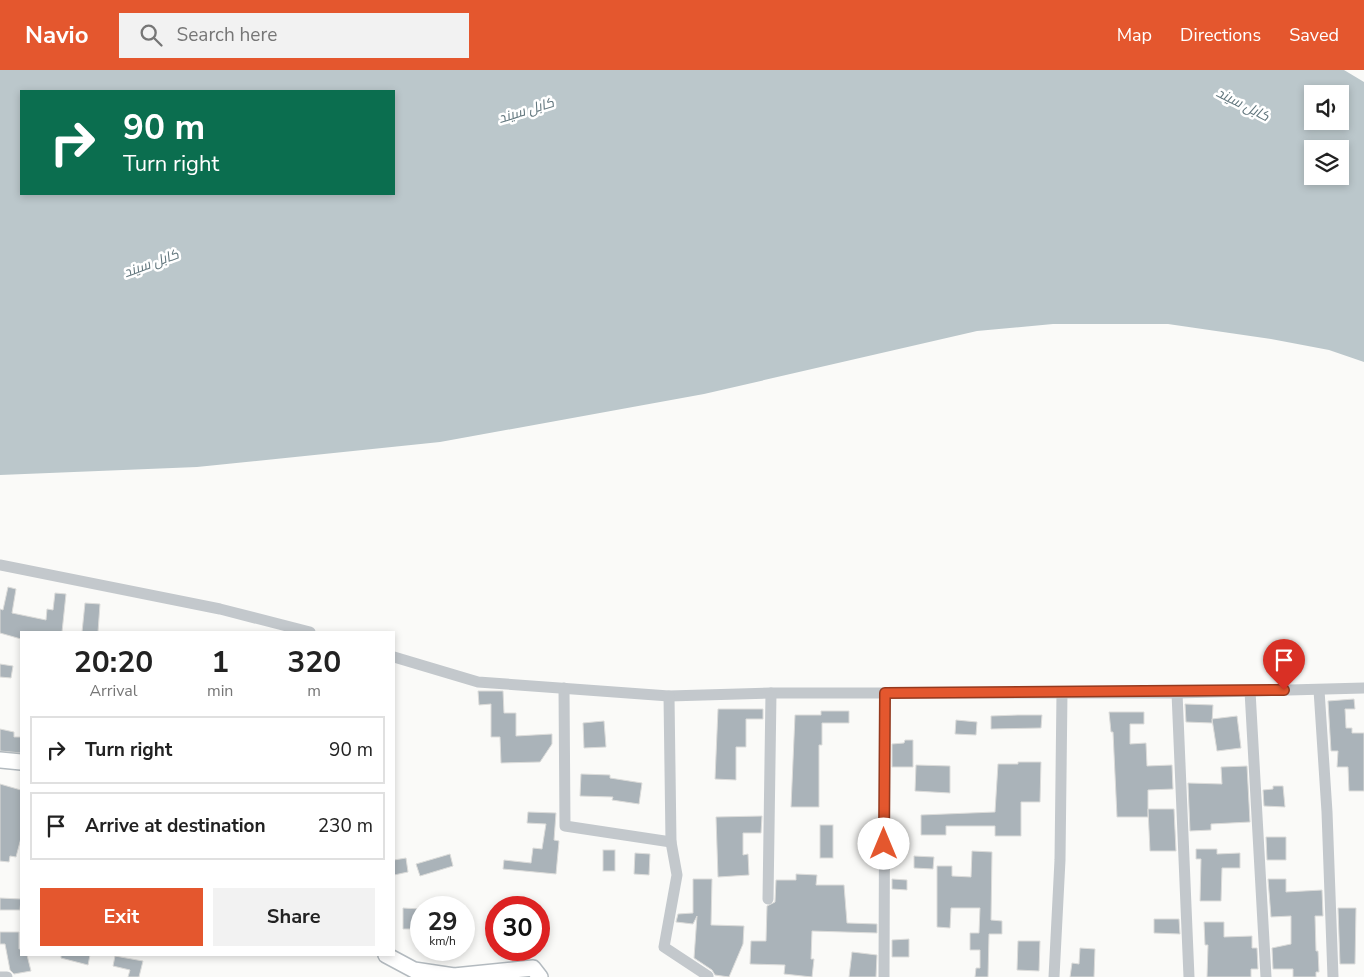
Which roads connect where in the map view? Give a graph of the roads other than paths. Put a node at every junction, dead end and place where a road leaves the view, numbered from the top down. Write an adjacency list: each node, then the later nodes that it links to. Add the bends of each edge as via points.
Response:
1 (0, 566): 2 (street, via 220,609)
2 (297, 631)
3 (395, 657): 4 (street, via 478,682)
4 (564, 688): 12 (street); 15 (street, via 564,826)
5 (1364, 688): 6 (street)
6 (1319, 690): 7 (street); 26 (street)
7 (1250, 691): 8 (street); 25 (street)
8 (1177, 692): 11 (street); 24 (street)
9 (771, 693): 10 (street); 12 (street); 16 (street)
10 (885, 693): 11 (street); 22 (street)
11 (1062, 693): 23 (street, via 1060,860)
12 (670, 696): 15 (street)
13 (0, 760): 14 (street)
14 (20, 762)
15 (671, 842): 18 (street, via 677,875 664,947)
16 (768, 899)
17 (388, 956): 21 (street, via 414,970 444,975 533,968)
18 (708, 976)
19 (0, 977): 20 (street)
20 (7, 977)
21 (540, 977)
22 (884, 977)
23 (1054, 977)
24 (1189, 977)
25 (1266, 977)
26 (1333, 977)

